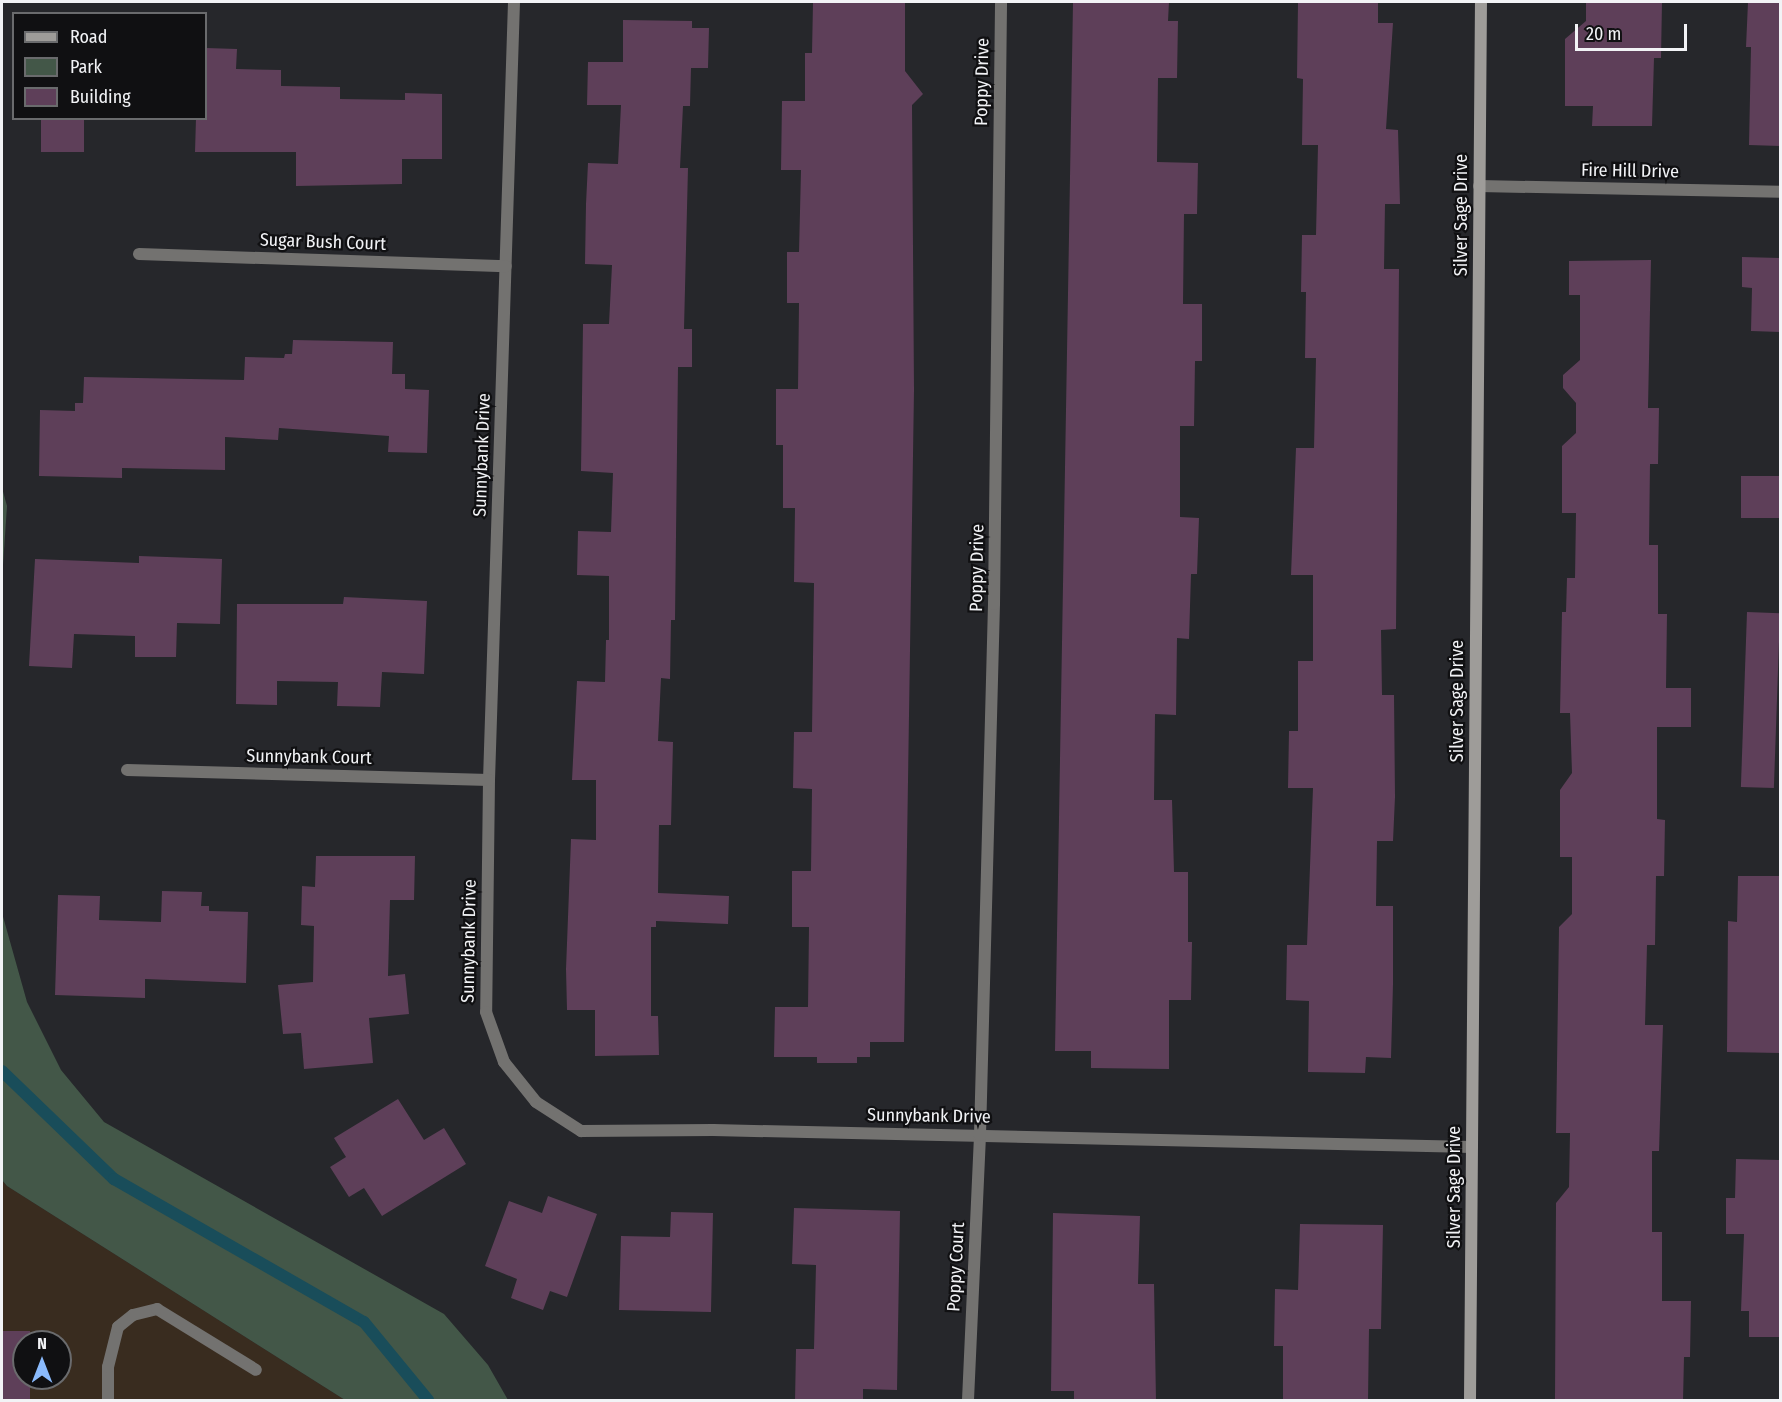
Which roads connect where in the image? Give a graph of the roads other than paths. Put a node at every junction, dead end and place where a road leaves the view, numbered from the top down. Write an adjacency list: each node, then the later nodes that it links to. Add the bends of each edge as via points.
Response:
1 (514, 2): 7 (street, Sunnybank Drive)
2 (1000, 2): 10 (street, Poppy Drive, via 994,604)
3 (1481, 2): 4 (street, Silver Sage Drive)
4 (1479, 186): 5 (street, Fire Hill Drive); 11 (street, Silver Sage Drive)
5 (1780, 192)
6 (139, 254): 7 (street, Sugar Bush Court)
7 (506, 266): 9 (street, Sunnybank Drive)
8 (127, 770): 9 (street, Sunnybank Court)
9 (489, 780): 10 (street, Sunnybank Drive, via 486,1012 504,1062 536,1102 581,1131)
10 (980, 1135): 11 (street, Sunnybank Drive); 14 (street, Poppy Court)
11 (1472, 1147): 15 (street, Silver Sage Drive)
12 (256, 1370): 13 (street, via 157,1309 133,1315 118,1327 108,1367)
13 (108, 1401)
14 (968, 1401)
15 (1470, 1401)

